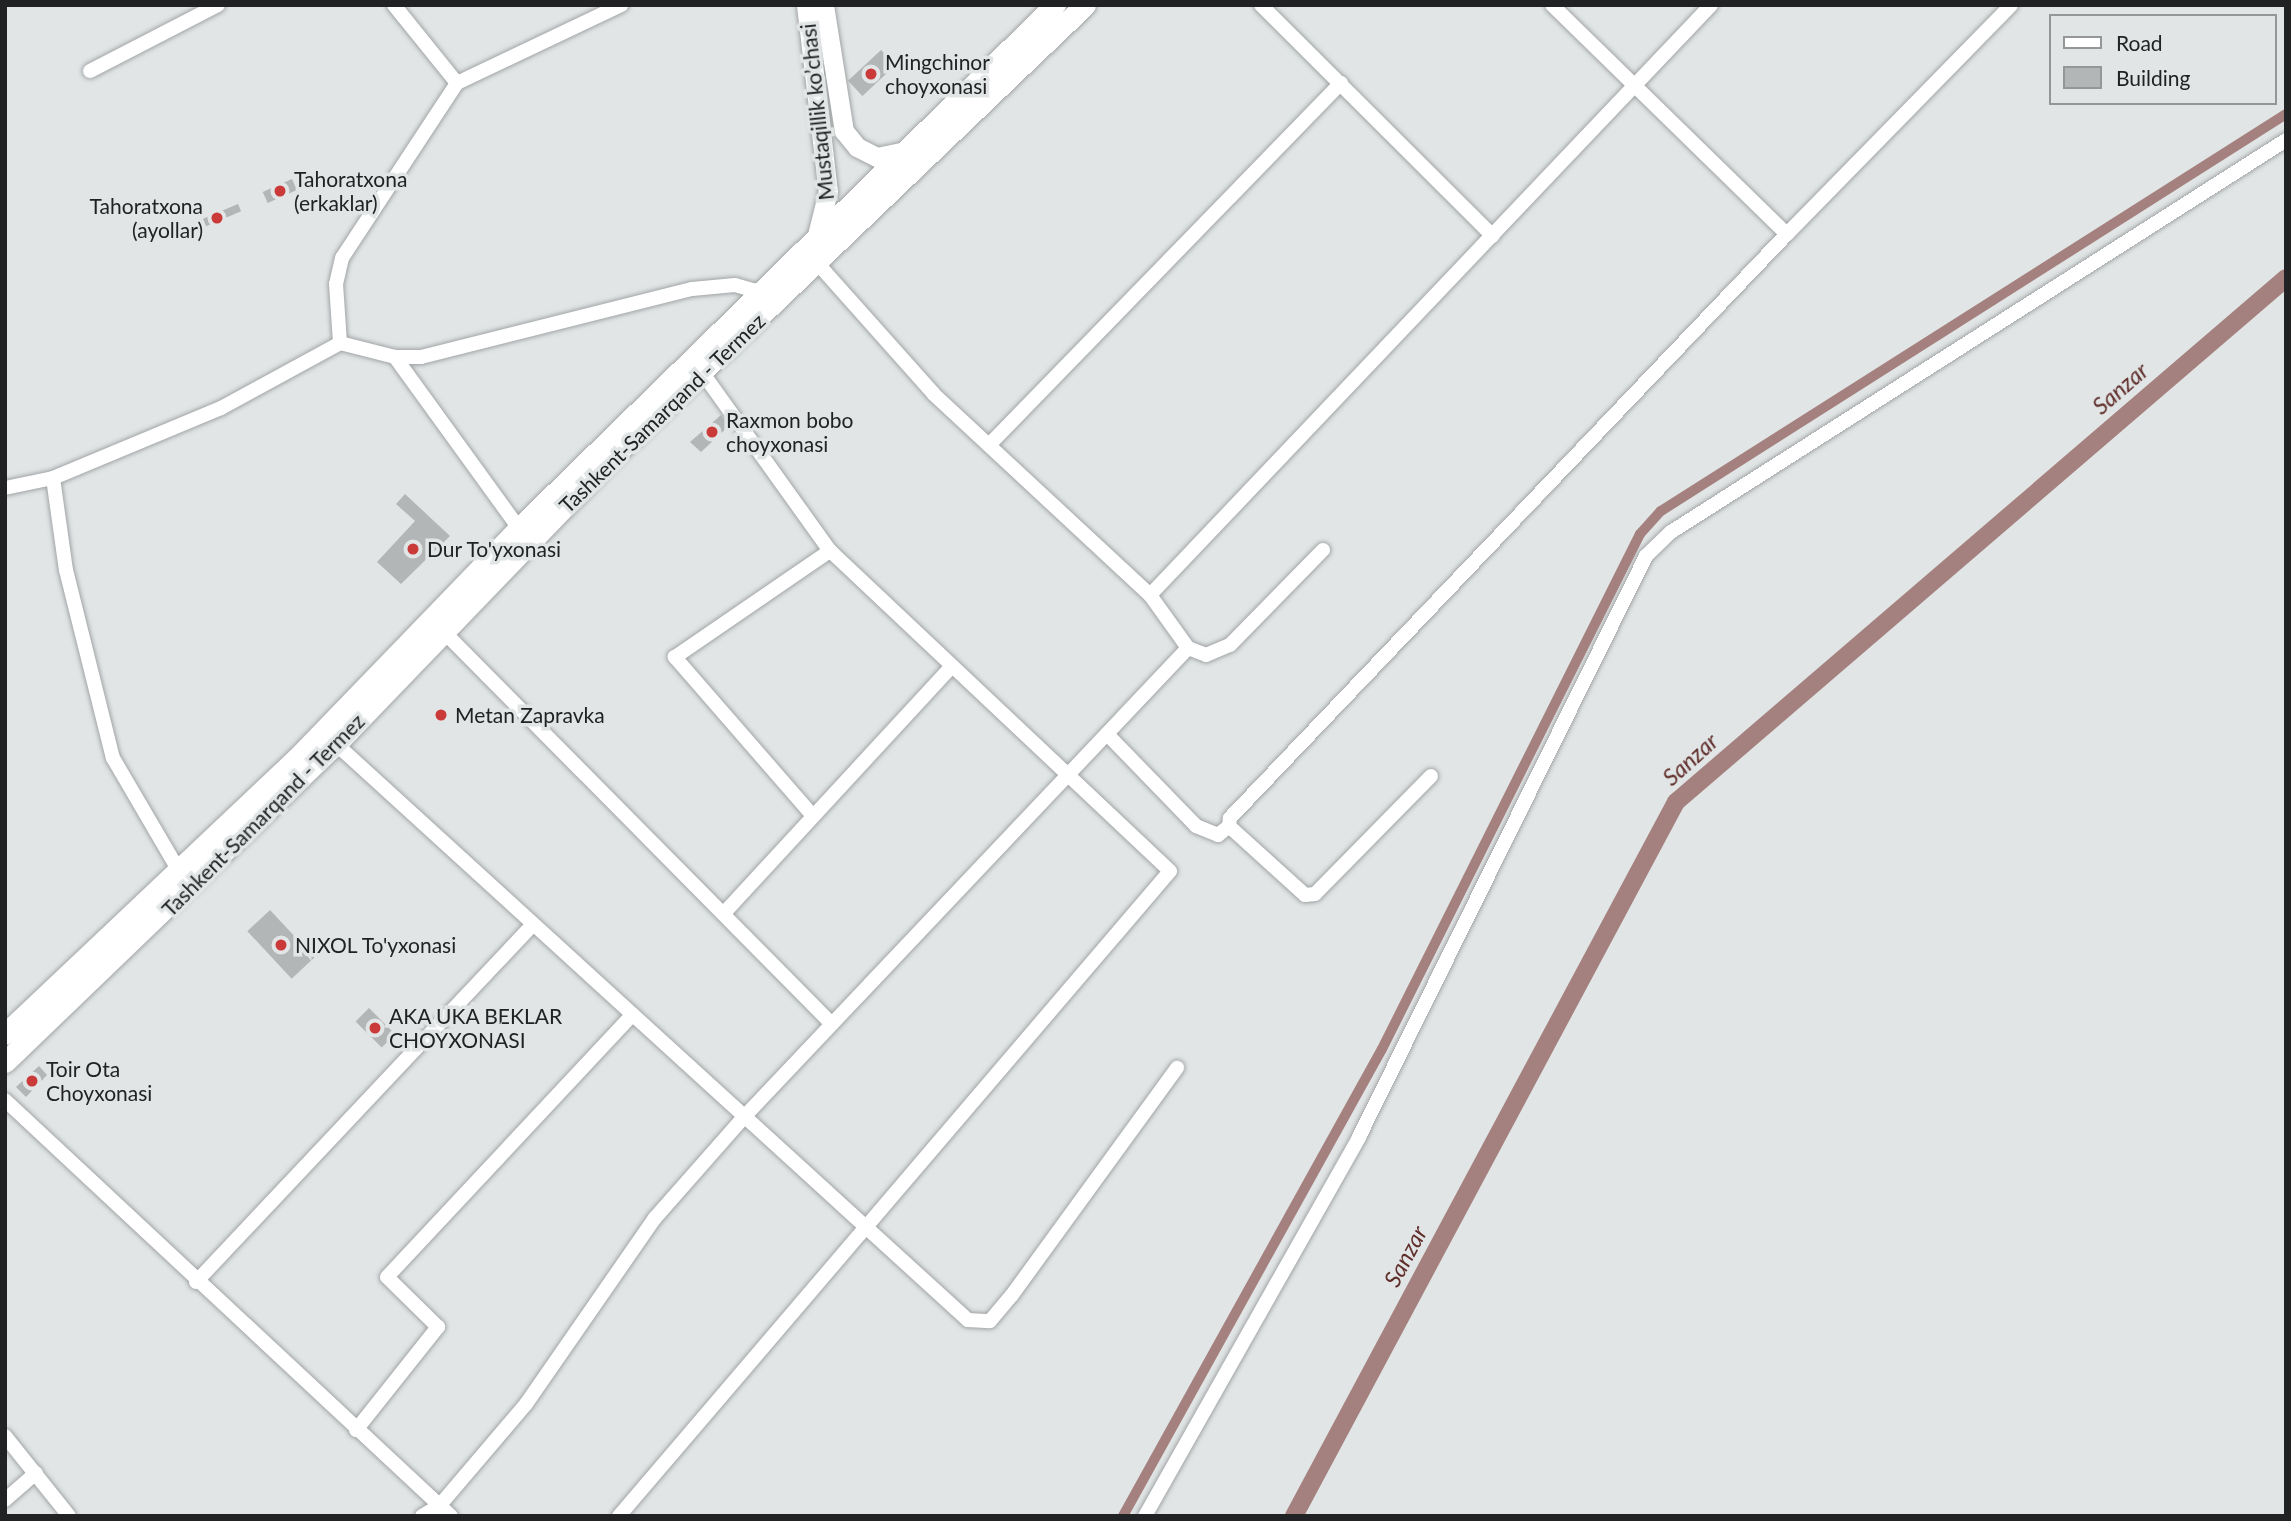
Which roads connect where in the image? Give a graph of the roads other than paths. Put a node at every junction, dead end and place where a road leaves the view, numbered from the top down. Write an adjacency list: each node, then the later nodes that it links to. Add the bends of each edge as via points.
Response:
1 (218, 5): 12 (street)
2 (394, 5): 13 (street)
3 (621, 5): 13 (street)
4 (806, 5): 20 (main road, Mustaqillik ko’chasi, via 828,201)
5 (824, 5): 17 (main road, Mustaqillik ko’chasi, via 834,98 844,131 857,147 877,158 892,158)
6 (1055, 5): 17 (highway, Tashkent-Samarqand - Termez)
7 (1085, 5): 20 (highway, Tashkent-Samarqand - Termez)
8 (1261, 5): 14 (street)
9 (1552, 5): 15 (street)
10 (1712, 5): 15 (street)
11 (2011, 5): 18 (street)
12 (90, 71)
13 (457, 83): 22 (street, via 342,258 336,284)
14 (1341, 83): 19 (street); 25 (street)
15 (1634, 86): 18 (street); 19 (street)
16 (2286, 140): 61 (street, via 1671,532 1646,556 1359,1137)
17 (912, 146): 20 (highway, Tashkent-Samarqand - Termez)
18 (1787, 234): 40 (street, via 1230,818)
19 (1493, 236): 31 (street)
20 (810, 259): 21 (highway, Tashkent-Samarqand - Termez); 24 (highway, Tashkent-Samarqand - Termez); 25 (street, via 933,393)
21 (763, 293): 23 (street, via 735,285 692,289 421,357); 28 (highway, Tashkent-Samarqand - Termez)
22 (340, 343): 23 (street); 26 (street, via 221,408)
23 (395, 357): 28 (street)
24 (702, 372): 30 (street); 32 (highway, Tashkent-Samarqand - Termez, via 605,464)
25 (989, 445): 31 (street)
26 (54, 478): 27 (street); 41 (street, via 66,570 113,758)
27 (5, 488)
28 (519, 528): 41 (highway, Tashkent-Samarqand - Termez)
29 (1323, 550): 33 (street, via 1230,645 1206,655)
30 (830, 551): 34 (street); 39 (street, via 675,657)
31 (1150, 595): 33 (street)
32 (445, 633): 36 (highway, Tashkent-Samarqand - Termez); 42 (street)
33 (1188, 648): 35 (street)
34 (950, 668): 37 (street); 39 (street)
35 (1107, 734): 37 (street); 40 (street, via 1196,826 1218,835)
36 (335, 744): 43 (street); 47 (highway, Tashkent-Samarqand - Termez)
37 (1067, 774): 45 (street); 51 (street, via 1170,870)
38 (1431, 776): 40 (street, via 1315,894 1306,895)
39 (813, 816): 42 (street)
40 (1229, 826)
41 (179, 872): 46 (highway, Tashkent-Samarqand - Termez)
42 (723, 913): 45 (street)
43 (531, 926): 44 (street); 52 (street)
44 (631, 1016): 50 (street); 53 (street, via 387,1277 438,1327)
45 (831, 1023): 50 (street)
46 (5, 1034)
47 (5, 1062)
48 (1177, 1068): 51 (street, via 990,1321 968,1320)
49 (5, 1100): 52 (street)
50 (744, 1117): 51 (street); 57 (street, via 655,1218)
51 (865, 1224): 60 (street)
52 (196, 1282): 53 (street)
53 (356, 1430): 57 (street)
54 (5, 1436): 55 (street)
55 (36, 1473): 56 (street); 58 (street)
56 (5, 1500)
57 (446, 1511): 59 (street)
58 (69, 1516)
59 (422, 1516)
60 (619, 1516)
61 (1145, 1516)

